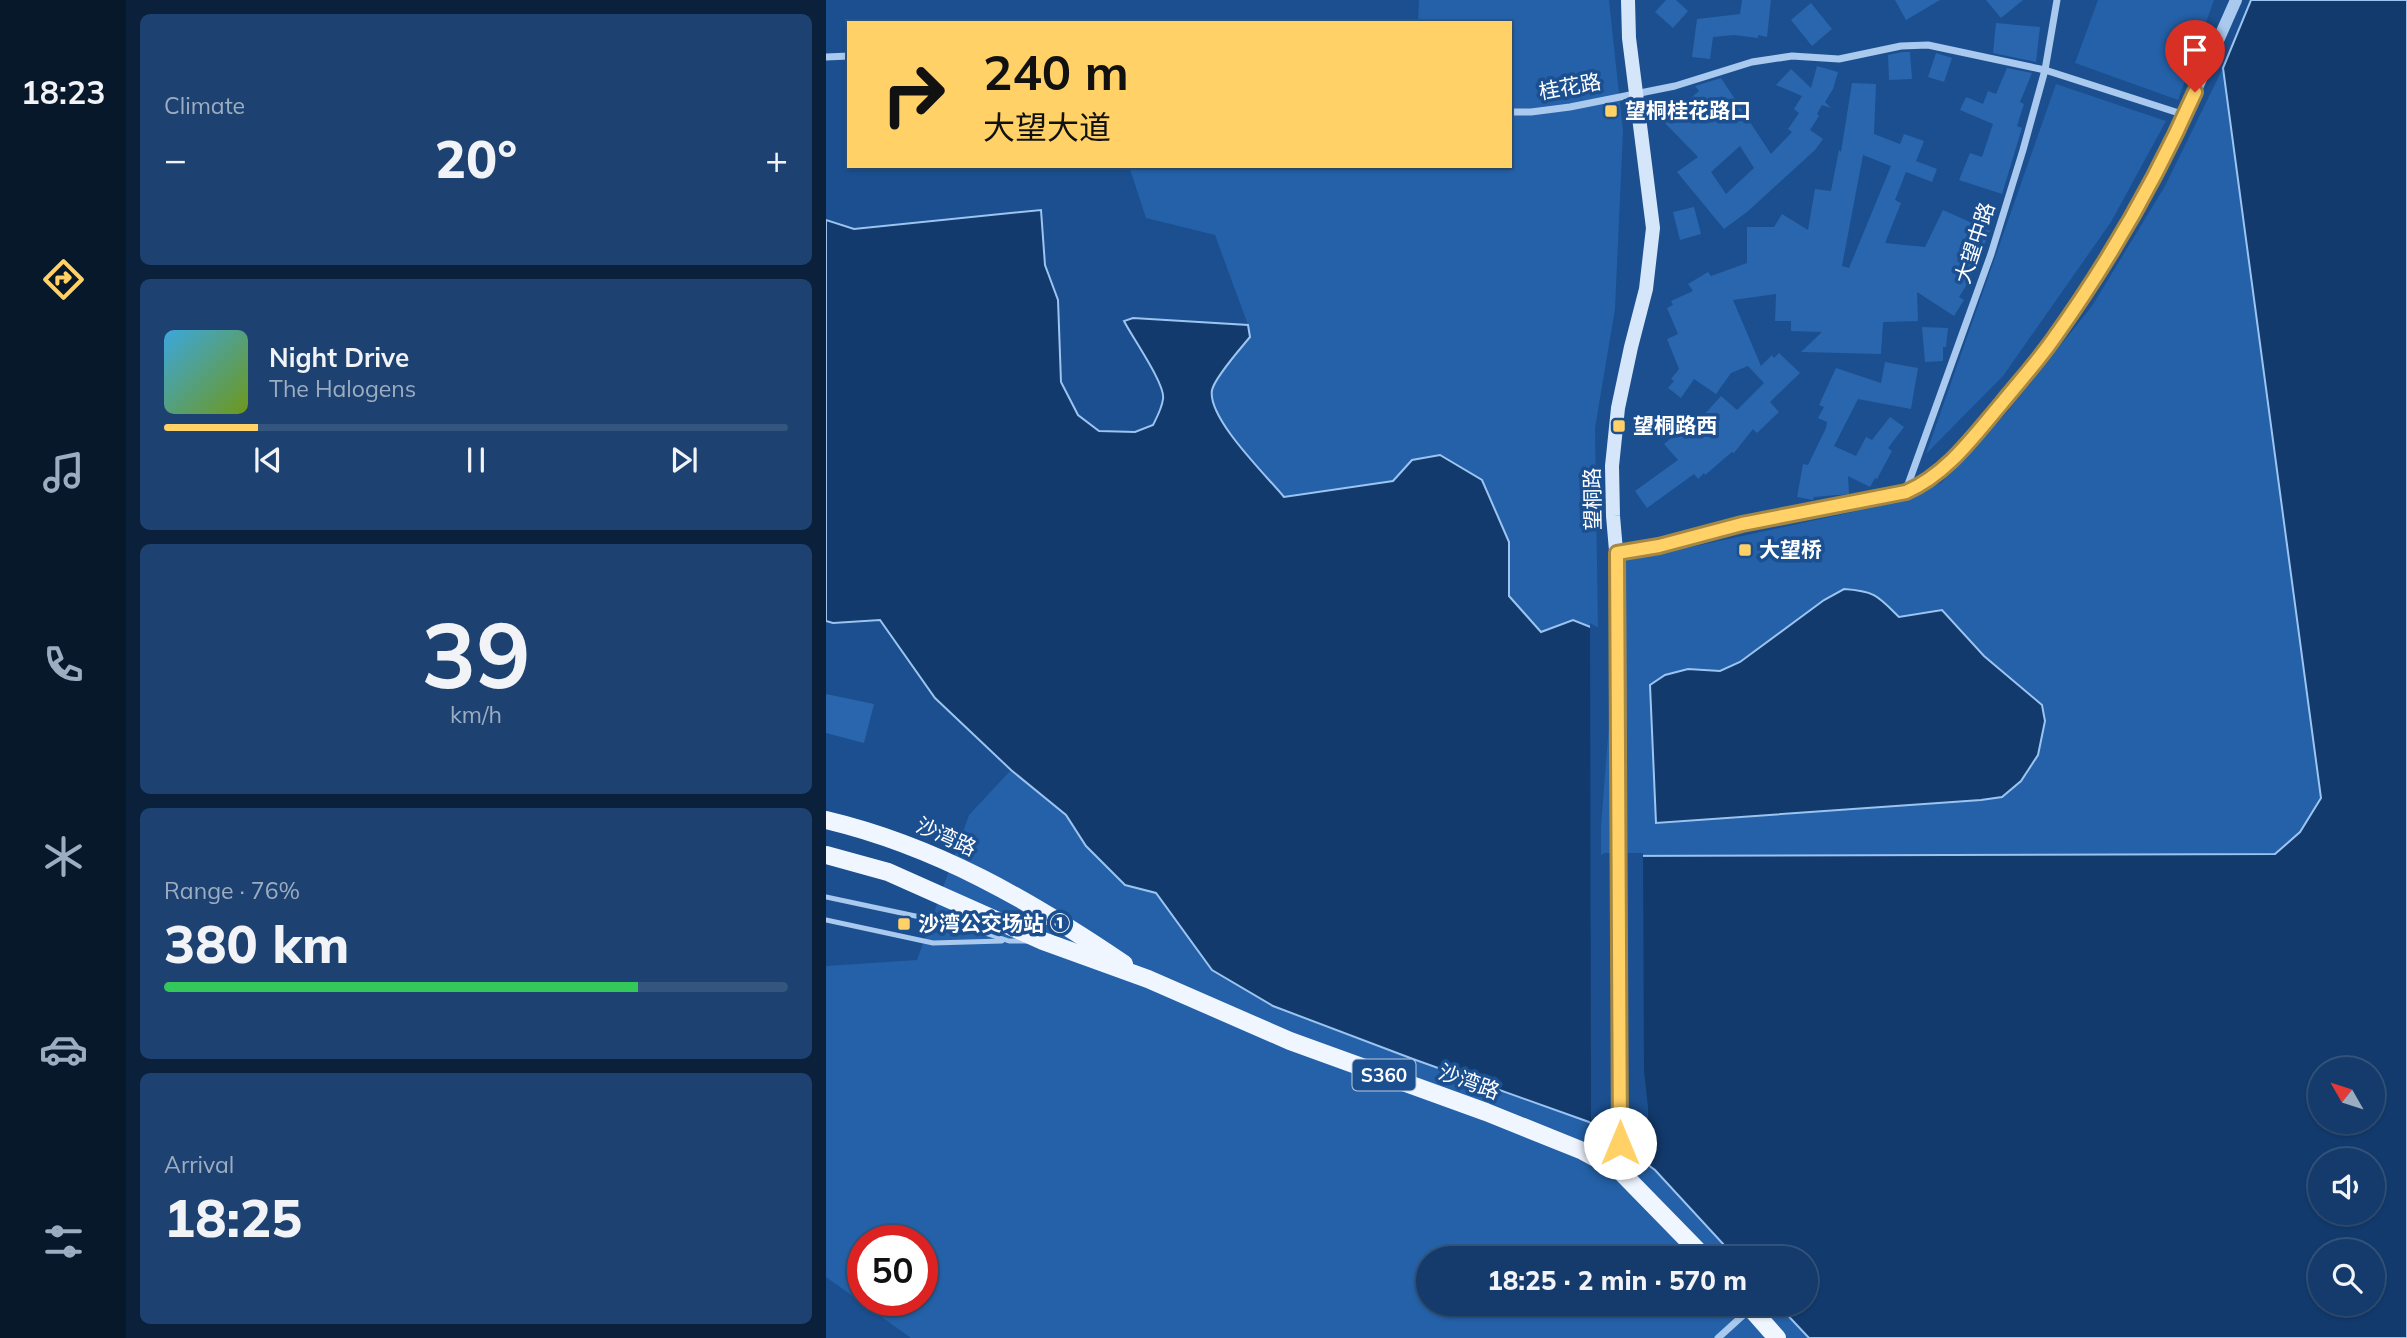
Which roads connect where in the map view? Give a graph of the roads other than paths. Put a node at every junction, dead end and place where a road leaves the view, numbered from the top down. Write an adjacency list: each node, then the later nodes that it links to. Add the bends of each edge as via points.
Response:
1 (1628, 0): 7 (main road, 望桐路)
2 (2057, 0): 6 (street, 大望中路)
3 (2236, 0): 9 (street)
4 (847, 56): 5 (street)
5 (826, 57)
6 (2045, 70): 7 (street, 桂花路, via 1928,45 1901,46 1839,59 1792,56 1752,62); 9 (street, 桂花路); 10 (street, 大望中路, via 1991,254)
7 (1635, 93): 8 (street, 桂花路, via 1570,107); 11 (main road, 望桐路, via 1653,228 1647,289 1618,408 1612,466)
8 (1512, 112)
9 (2185, 115): 10 (street, via 2131,221 2051,342 1949,464 1927,483)
10 (1906, 492): 11 (street)
11 (1617, 553): 21 (main road, 望桐路)
12 (826, 820): 14 (main road, 沙湾路 / S360, via 894,838)
13 (826, 855): 16 (main road, 沙湾路 / S360, via 888,872)
14 (990, 882): 16 (main road); 20 (main road, 沙湾路 / S360, via 1073,929)
15 (826, 897): 18 (lane, via 967,927)
16 (976, 910): 19 (main road, 沙湾路 / S360)
17 (826, 920): 18 (lane, via 933,943)
18 (1009, 941): 19 (lane)
19 (1043, 941): 20 (main road, 沙湾路 / S360)
20 (1147, 979): 21 (main road, 沙湾路 / S360, via 1290,1041 1583,1151)
21 (1620, 1171): 22 (main road, 沙湾路 / S360)
22 (1693, 1246)
23 (1739, 1316): 25 (street)
24 (1758, 1316): 26 (main road)
25 (1718, 1338)
26 (1777, 1338)

